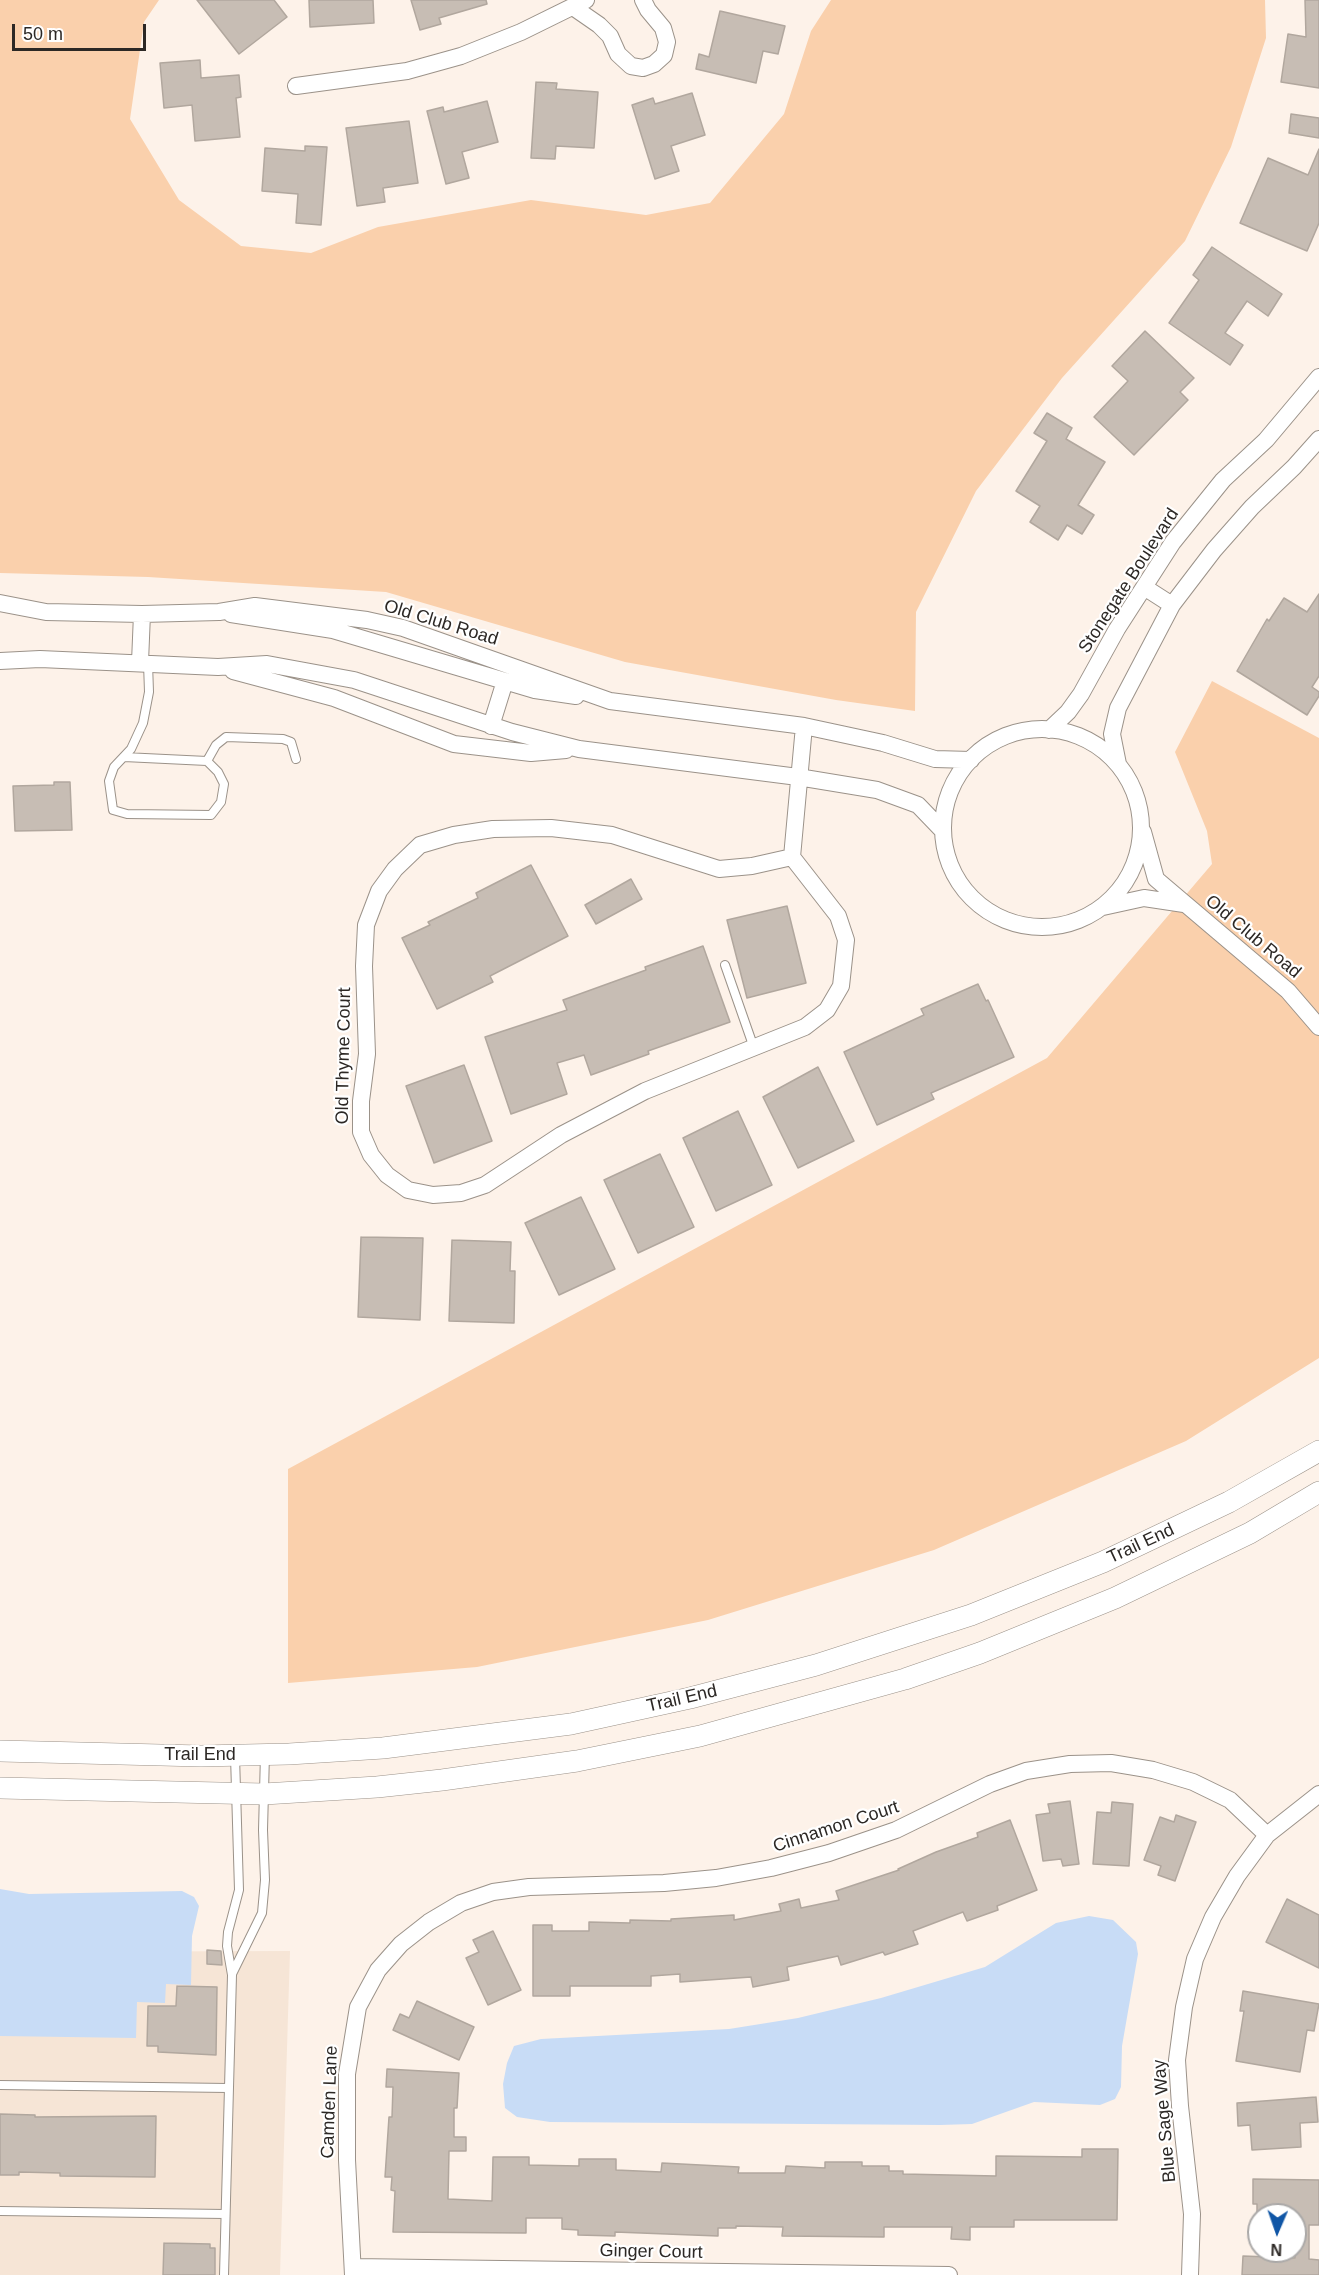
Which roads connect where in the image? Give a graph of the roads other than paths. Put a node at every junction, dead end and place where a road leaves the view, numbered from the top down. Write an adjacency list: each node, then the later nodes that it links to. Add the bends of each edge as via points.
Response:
1 (644, 0): 2 (street, via 663,28 667,42 664,55 643,68 631,66 618,54 610,36)
2 (579, 3): 3 (street, via 461,56 418,68)
3 (296, 86)
4 (1319, 377): 6 (street, Stonegate Boulevard, via 1266,440 1223,480 1173,542)
5 (1319, 439): 8 (street, via 1252,507)
6 (1144, 587): 8 (street); 18 (street, Stonegate Boulevard, via 1082,694)
7 (0, 603): 10 (street, Old Club Road, via 46,612)
8 (1172, 605): 24 (street, via 1118,708 1112,734)
9 (219, 612): 10 (street, Old Club Road); 14 (street, Old Club Road, via 333,630); 15 (street, Old Club Road, via 255,606 376,622)
10 (142, 614): 12 (street)
11 (0, 661): 12 (street)
12 (144, 663): 13 (street); 20 (lane, via 149,692 143,723)
13 (218, 667): 16 (street, via 267,664 354,680); 19 (street, via 334,698 454,744 531,753)
14 (505, 681): 15 (street, Old Club Road, via 535,690); 16 (street)
15 (610, 701): 17 (street, Old Club Road)
16 (491, 726): 19 (street)
17 (804, 726): 22 (street, Old Club Road, via 935,759); 25 (street)
18 (1048, 730): 22 (street, via 1006,736); 24 (street, via 1088,741)
19 (579, 749): 25 (street)
20 (124, 757): 23 (lane); 23 (lane, via 108,781 113,810 127,814 211,815 221,802 224,784)
21 (296, 759): 23 (lane, via 291,742 283,739 226,736)
22 (971, 760): 27 (street, via 951,789)
23 (207, 761)
24 (1118, 764): 26 (street, via 1131,785)
25 (798, 777): 27 (street, via 877,790 918,805); 28 (street)
26 (1141, 823): 29 (street, Old Club Road, via 1156,879); 30 (street, via 1140,845 1126,881)
27 (943, 831): 30 (street, via 951,869 961,885 997,916 1034,927 1059,925)
28 (792, 857): 33 (street, Old Thyme Court, via 838,916 846,940 841,986 827,1010 805,1028); 33 (street, Old Thyme Court, via 719,868 612,835 550,828 493,829 454,835 420,845 395,869 379,891 366,925 367,1054 361,1132 371,1155 387,1175 408,1190 433,1195 461,1193 485,1185 607,1109)
29 (1184, 904): 30 (street, Old Club Road, via 1144,898); 32 (street, Old Club Road, via 1288,991)
30 (1101, 908)
31 (725, 966): 33 (lane)
32 (1319, 1027)
33 (754, 1048)
34 (1319, 1451): 37 (street, Trail End, via 1229,1502 1103,1562 971,1615 816,1665 571,1724 383,1748)
35 (1319, 1492): 41 (street, Trail End, via 1250,1533 1115,1598 980,1653 830,1701 700,1736 577,1761 399,1785)
36 (0, 1751): 38 (street, Trail End)
37 (265, 1754): 38 (street, Trail End); 41 (lane)
38 (235, 1756): 40 (lane)
39 (0, 1788): 40 (street, Trail End)
40 (236, 1794): 41 (street, Trail End); 45 (lane, via 239,1890 227,1946)
41 (264, 1794): 45 (lane, via 262,1913)
42 (1319, 1794): 43 (street, Blue Sage Way)
43 (1267, 1835): 44 (street, Cinnamon Court, via 1230,1800 1193,1782 1111,1763 1070,1764 990,1784 896,1830 771,1868 664,1883 529,1887 493,1892 461,1904); 54 (street, Blue Sage Way, via 1213,1917 1195,1959 1184,2007 1178,2060 1192,2214)
44 (400, 1944): 50 (street, Camden Lane, via 378,1970 358,2007 351,2041 347,2160)
45 (232, 1975): 47 (lane)
46 (0, 2085): 47 (lane)
47 (228, 2088): 49 (lane)
48 (0, 2211): 49 (lane)
49 (225, 2214): 51 (lane)
50 (353, 2271): 52 (street, Ginger Court)
51 (224, 2275)
52 (902, 2275): 53 (street, Ginger Court)
53 (949, 2275)
54 (1190, 2275)

